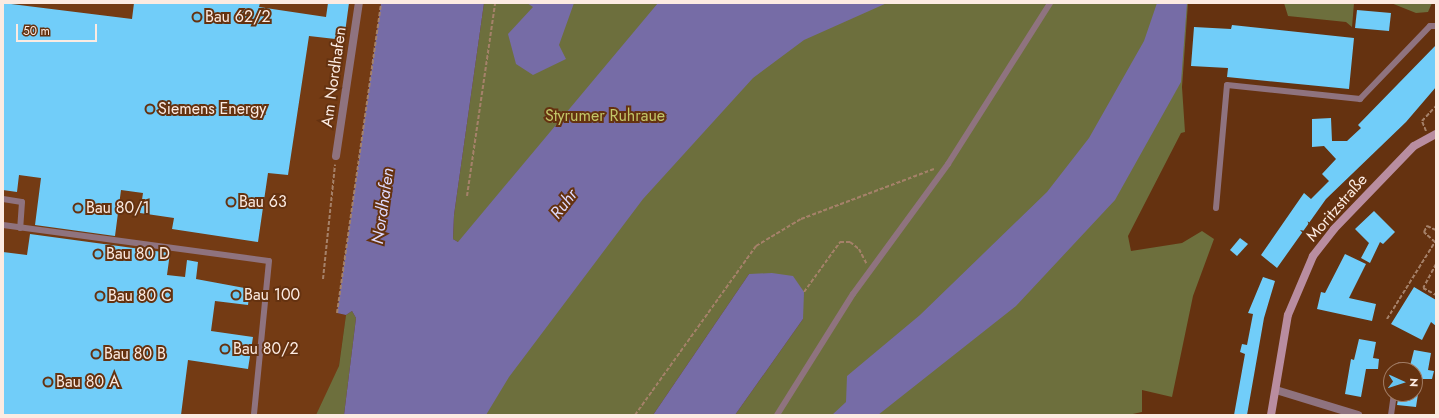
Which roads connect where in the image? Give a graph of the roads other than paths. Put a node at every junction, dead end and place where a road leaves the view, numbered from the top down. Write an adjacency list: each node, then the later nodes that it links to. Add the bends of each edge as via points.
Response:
1 (359, 3): 5 (street, Am Nordhafen)
2 (1050, 3): 13 (lane, via 948,164 870,270)
3 (1436, 26): 7 (lane, via 1430,26 1360,99 1227,85)
4 (1432, 136): 10 (main road, Moritzstraße, via 1414,146 1313,256 1288,315)
5 (336, 156)
6 (3, 199): 9 (lane, via 22,202)
7 (1216, 208)
8 (3, 225): 9 (lane)
9 (20, 228): 12 (lane, via 269,261)
10 (1276, 390): 14 (main road, Moritzstraße); 15 (street)
11 (1393, 402): 16 (lane)
12 (254, 415)
13 (778, 415)
14 (1271, 415)
15 (1358, 415)
16 (1391, 415)

